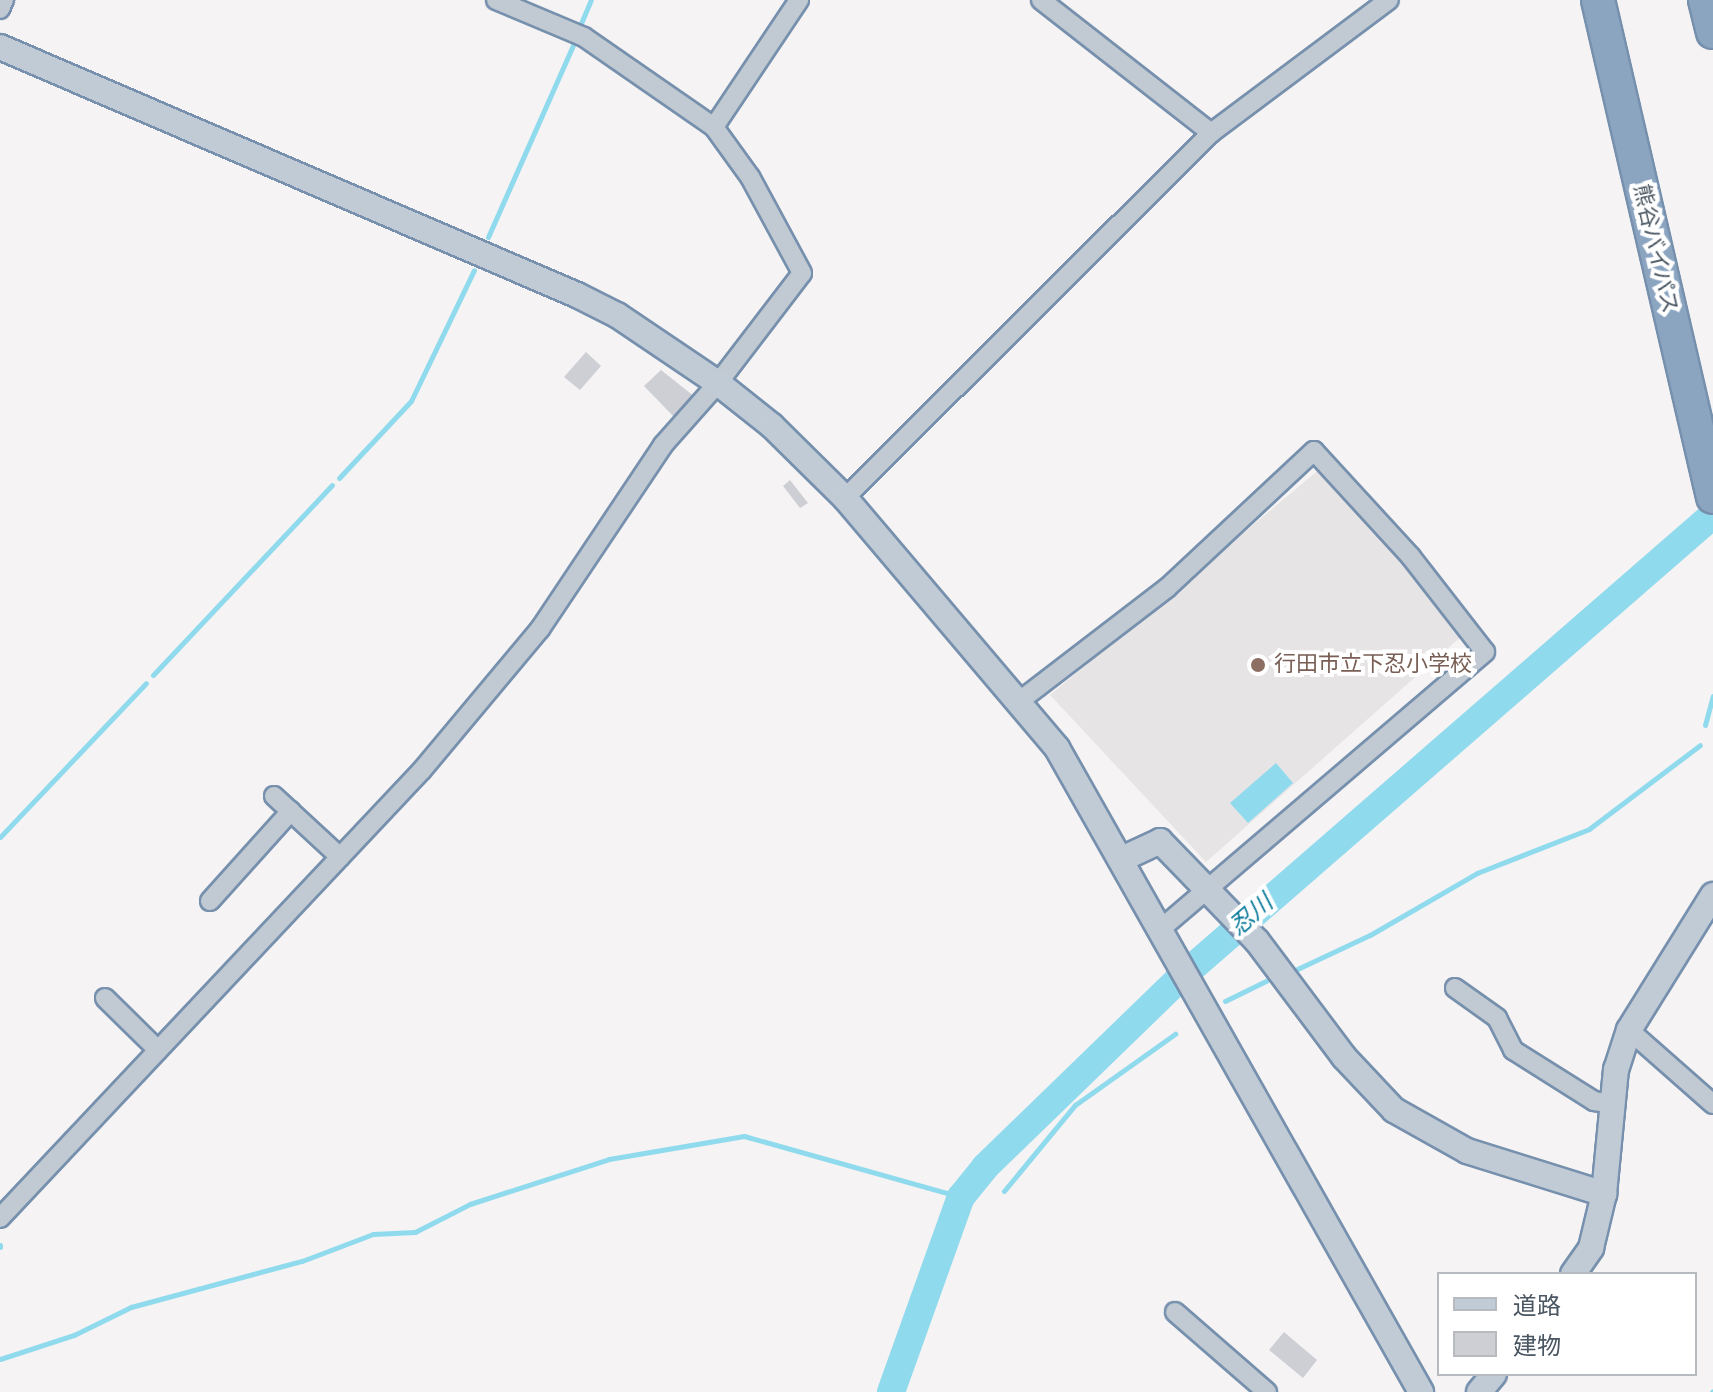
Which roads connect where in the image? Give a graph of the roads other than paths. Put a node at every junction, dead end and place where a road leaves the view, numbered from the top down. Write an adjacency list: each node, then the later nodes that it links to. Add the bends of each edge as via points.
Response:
1 (4, 0): 8 (street)
2 (496, 0): 11 (street, via 584,37)
3 (799, 0): 11 (street)
4 (1041, 0): 12 (street)
5 (1389, 0): 12 (street)
6 (1598, 0): 14 (highway, 熊谷バイパス)
7 (1705, 0): 9 (highway)
8 (0, 9)
9 (1713, 32)
10 (0, 47): 13 (street, via 577,295 617,315)
11 (714, 127): 13 (street, via 750,177 802,273)
12 (1211, 133): 15 (street)
13 (718, 383): 15 (street, via 772,426); 19 (street, via 663,445 540,629 422,770)
14 (1713, 497)
15 (845, 498): 16 (street)
16 (1021, 700): 20 (street); 21 (street, via 1167,588 1314,451 1411,557 1485,652)
17 (274, 796): 18 (street)
18 (291, 811): 19 (street); 23 (street)
19 (340, 857): 28 (street)
20 (1124, 858): 21 (street, via 1160,841); 24 (street)
21 (1211, 893): 24 (street); 31 (street, via 1257,941 1344,1057 1394,1110 1467,1151)
22 (1713, 895): 27 (street)
23 (210, 901)
24 (1162, 928): 37 (street)
25 (1455, 988): 29 (street, via 1497,1018 1513,1050 1594,1101)
26 (105, 998): 28 (street)
27 (1629, 1030): 29 (street); 30 (street)
28 (158, 1050): 32 (street)
29 (1611, 1104): 31 (street)
30 (1713, 1104)
31 (1604, 1194): 33 (street, via 1591,1248)
32 (0, 1218)
33 (1574, 1272)
34 (1175, 1312): 36 (street)
35 (1492, 1376): 38 (street)
36 (1267, 1392)
37 (1421, 1392)
38 (1479, 1392)

